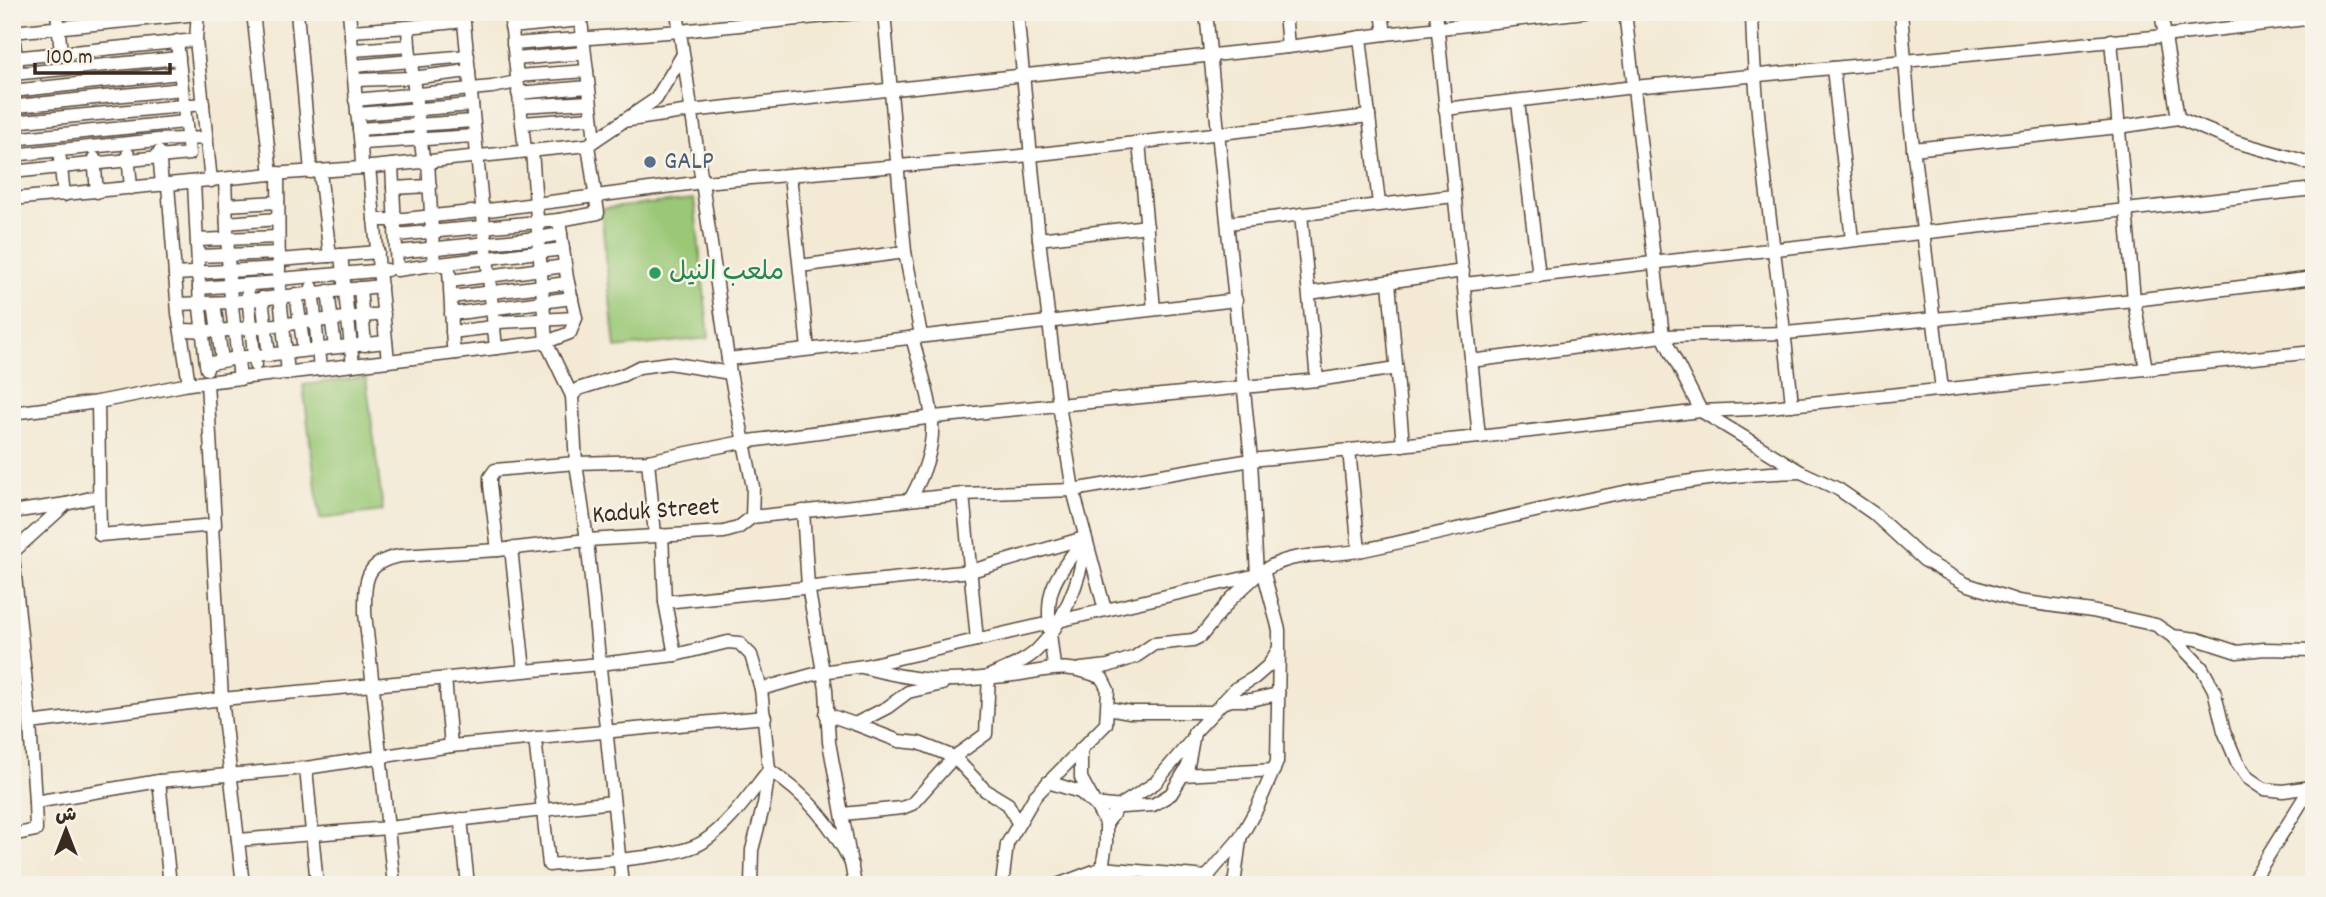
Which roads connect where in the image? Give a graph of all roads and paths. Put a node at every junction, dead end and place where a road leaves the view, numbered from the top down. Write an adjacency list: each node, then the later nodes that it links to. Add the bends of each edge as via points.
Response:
1 (58, 12): 25 (street)
2 (253, 12): 144 (street)
3 (297, 12): 143 (street)
4 (355, 12): 20 (street)
5 (510, 12): 27 (street)
6 (677, 12): 31 (street, Kaduk Street)
7 (866, 12): 31 (street)
8 (884, 12): 78 (street)
9 (1017, 12): 65 (street)
10 (1206, 12): 47 (street)
11 (1285, 12): 43 (street)
12 (1382, 12): 32 (street)
13 (1436, 12): 28 (street)
14 (1585, 12): 28 (street)
15 (1625, 12): 74 (street)
16 (1752, 12): 66 (street)
17 (1902, 12): 55 (street)
18 (2161, 12): 33 (street)
19 (198, 13): 21 (street); 35 (street)
20 (349, 13): 30 (street)
21 (126, 16): 25 (street); 40 (street)
22 (580, 16): 27 (street); 42 (street)
23 (463, 17): 26 (street); 48 (street)
24 (2314, 18): 33 (street)
25 (58, 27): 29 (street); 46 (street)
26 (408, 27): 30 (street); 41 (street)
27 (511, 27): 39 (street)
28 (1437, 28): 32 (street); 94 (street)
29 (12, 30): 50 (street)
30 (351, 31): 45 (street)
31 (680, 31): 42 (street); 49 (street, Kaduk Street)
32 (1385, 34): 34 (street)
33 (2164, 36): 36 (street); 101 (street)
34 (1360, 37): 43 (street); 98 (street)
35 (196, 40): 37 (street); 87 (street)
36 (2111, 40): 55 (street); 110 (street)
37 (177, 41): 38 (street); 51 (street)
38 (150, 44): 40 (street); 53 (street)
39 (513, 44): 42 (street); 52 (street)
40 (123, 46): 44 (street); 56 (street)
41 (409, 46): 45 (street); 54 (street)
42 (584, 46): 52 (street); 62 (street)
43 (1288, 47): 47 (street)
44 (84, 50): 46 (street); 58 (street)
45 (354, 50): 57 (street)
46 (55, 53): 50 (street); 60 (street)
47 (1211, 54): 65 (street); 114 (street)
48 (468, 56): 54 (street); 61 (street)
49 (682, 56): 96 (street, Kaduk Street); 103 (street, via 656,99)
50 (15, 58): 64 (street)
51 (179, 58): 53 (street); 63 (street)
52 (515, 59): 77 (street)
53 (151, 61): 56 (street); 67 (street)
54 (411, 61): 57 (street); 68 (street)
55 (1905, 61): 59 (street); 126 (street)
56 (119, 64): 58 (street); 69 (street)
57 (354, 66): 70 (street)
58 (85, 67): 60 (street); 71 (street)
59 (1833, 68): 66 (street); 185 (street)
60 (52, 70): 64 (street); 72 (street)
61 (470, 71): 68 (street); 76 (street)
62 (587, 71): 73 (street); 77 (street)
63 (180, 73): 67 (street); 75 (street)
64 (15, 74): 79 (street)
65 (1022, 76): 78 (street); 131 (street)
66 (1753, 76): 74 (street); 190 (street)
67 (153, 77): 69 (street); 80 (street)
68 (413, 78): 70 (street); 81 (street)
69 (121, 80): 71 (street); 82 (street)
70 (355, 80): 91 (street)
71 (87, 84): 72 (street); 83 (street)
72 (53, 87): 79 (street); 84 (street)
73 (589, 87): 77 (street); 85 (street)
74 (1634, 87): 86 (street); 198 (street)
75 (182, 89): 80 (street); 90 (street)
76 (471, 89): 77 (street); 81 (street); 88 (street)
77 (518, 89): 85 (street); 106 (street)
78 (891, 90): 96 (street); 140 (street)
79 (16, 91): 89 (street)
80 (154, 93): 82 (street); 92 (street)
81 (415, 94): 91 (street); 93 (street)
82 (122, 95): 83 (street); 95 (street)
83 (88, 98): 84 (street); 97 (street)
84 (54, 102): 89 (street); 99 (street)
85 (590, 102): 100 (street)
86 (1518, 102): 94 (street); 211 (street)
87 (203, 104): 90 (street); 118 (street)
88 (472, 105): 93 (street); 102 (street)
89 (19, 106): 104 (street)
90 (184, 106): 92 (street); 105 (street)
91 (356, 107): 93 (street); 111 (street)
92 (155, 109): 95 (street); 107 (street)
93 (417, 109): 108 (street)
94 (1445, 109): 158 (street)
95 (124, 111): 97 (street); 109 (street)
96 (690, 111): 103 (street); 149 (street, Kaduk Street)
97 (89, 114): 99 (street); 112 (street)
98 (1369, 116): 114 (street); 161 (street)
99 (56, 118): 104 (street); 113 (street)
100 (592, 118): 106 (street); 121 (street)
101 (2178, 118): 110 (street); 138 (street)
102 (473, 121): 108 (street); 115 (street)
103 (623, 121): 121 (street)
104 (18, 122): 116 (street)
105 (186, 122): 107 (street); 117 (street)
106 (522, 124): 128 (street)
107 (157, 125): 109 (street); 120 (street)
108 (419, 125): 111 (street); 119 (street)
109 (125, 127): 112 (street); 123 (street)
110 (2119, 127): 126 (street); 164 (street)
111 (359, 129): 124 (street)
112 (91, 131): 113 (street); 125 (street)
113 (58, 134): 116 (street); 127 (street)
114 (1219, 134): 122 (street); 174 (street)
115 (474, 136): 119 (street); 132 (street)
116 (19, 138): 129 (street)
117 (187, 138): 118 (street); 120 (street); 133 (street, via 189,154)
118 (207, 138): 147 (street)
119 (420, 139): 124 (street); 135 (street, via 423,158)
120 (158, 140): 123 (street); 133 (street)
121 (591, 142): 128 (street); 157 (street)
122 (1139, 142): 131 (street); 175 (street)
123 (127, 143): 125 (street); 134 (street)
124 (362, 143): 141 (street)
125 (92, 146): 127 (street); 136 (street)
126 (1913, 149): 178 (street)
127 (59, 150): 129 (street); 139 (street)
128 (528, 150): 132 (street); 163 (street)
129 (29, 153): 130 (street)
130 (12, 155)
131 (1031, 155): 140 (street); 182 (street)
132 (475, 156): 135 (street); 165 (street)
133 (160, 158): 134 (street); 150 (street)
134 (129, 161): 136 (street); 152 (street)
135 (428, 161): 137 (street); 151 (street)
136 (94, 164): 139 (street); 155 (street)
137 (392, 165): 141 (street); 153 (street)
138 (2314, 166)
139 (61, 167): 142 (street); 156 (street)
140 (898, 167): 145 (street); 193 (street)
141 (366, 168): 143 (street); 169 (street)
142 (12, 172)
143 (316, 172): 144 (street); 196 (street)
144 (274, 173): 146 (street); 160 (street)
145 (790, 175): 149 (street); 201 (street)
146 (225, 179): 147 (street); 162 (street)
147 (211, 181): 148 (street)
148 (194, 182): 150 (street); 183 (street)
149 (702, 182): 157 (street); 282 (street, Kaduk Street)
150 (165, 185): 152 (street); 209 (street)
151 (430, 186): 153 (street); 167 (street)
152 (131, 188): 155 (street)
153 (393, 188): 170 (street)
154 (2314, 189): 164 (street)
155 (97, 191): 156 (street)
156 (64, 195): 159 (street)
157 (596, 197): 163 (street); 171 (street, via 598,213)
158 (1454, 197): 161 (street); 213 (street)
159 (12, 199)
160 (278, 202): 162 (street); 168 (street)
161 (1379, 204): 166 (street)
162 (226, 205): 173 (street)
163 (536, 205): 165 (street); 172 (street)
164 (2128, 209): 178 (street); 234 (street)
165 (481, 211): 167 (street); 176 (street)
166 (1301, 214): 174 (street); 227 (street)
167 (432, 217): 170 (street); 177 (street)
168 (278, 219): 173 (street); 181 (street)
169 (374, 220): 170 (street); 191 (street)
170 (395, 220): 180 (street)
171 (559, 220): 172 (street); 179 (street)
172 (537, 221): 176 (street); 187 (street)
173 (227, 223): 184 (street)
174 (1228, 223): 233 (street)
175 (1147, 226): 182 (street); 241 (street)
176 (483, 227): 177 (street); 186 (street)
177 (432, 232): 180 (street); 188 (street)
178 (1924, 232): 185 (street); 247 (street)
179 (561, 234): 187 (street); 189 (street)
180 (396, 235): 192 (street)
181 (278, 236): 184 (street); 202 (street)
182 (1039, 239): 250 (street)
183 (197, 240): 184 (street); 195 (street)
184 (228, 240): 194 (street)
185 (1852, 240): 190 (street)
186 (485, 243): 187 (street); 188 (street); 197 (street)
187 (539, 245): 189 (street); 197 (street); 203 (street)
188 (433, 249): 192 (street); 199 (street)
189 (563, 249): 200 (street)
190 (1774, 251): 198 (street); 262 (street)
191 (378, 252): 196 (street); 204 (street)
192 (397, 252): 205 (street)
193 (905, 252): 201 (street); 264 (street, via 921,335)
194 (228, 255): 195 (street); 202 (street); 206 (street)
195 (198, 256): 207 (street)
196 (335, 256): 202 (street); 208 (street)
197 (486, 258): 199 (street); 212 (street)
198 (1653, 262): 211 (street); 263 (street)
199 (436, 264): 205 (street); 215 (street, via 449,269)
200 (565, 266): 203 (street); 217 (street)
201 (800, 266): 274 (street)
202 (279, 268): 206 (street); 210 (street); 218 (street); 229 (street)
203 (541, 269): 212 (street); 223 (street)
204 (379, 270): 205 (street); 208 (street); 219 (street)
205 (397, 270)
206 (229, 271): 207 (street); 220 (street)
207 (198, 273): 209 (street); 221 (street)
208 (343, 273): 210 (street); 224 (street)
209 (175, 274): 239 (street)
210 (311, 276): 226 (street)
211 (1539, 276): 213 (street)
212 (488, 277): 215 (street); 235 (street)
213 (1463, 278): 216 (street); 285 (street)
214 (2314, 278): 234 (street)
215 (450, 281): 230 (street)
216 (1389, 282): 227 (street); 287 (street)
217 (568, 283): 223 (street); 231 (street)
218 (247, 285): 220 (street); 232 (street)
219 (381, 286): 222 (street); 242 (street)
220 (230, 287): 221 (street); 236 (street)
221 (199, 288): 240 (street)
222 (360, 288): 224 (street); 244 (street)
223 (542, 288): 235 (street); 238 (street)
224 (344, 289): 225 (street); 246 (street)
225 (328, 291): 226 (street); 248 (street)
226 (312, 293): 228 (street); 251 (street)
227 (1309, 293): 294 (street)
228 (296, 294): 229 (street); 252 (street)
229 (280, 296): 232 (street); 253 (street)
230 (451, 297): 235 (street); 243 (street)
231 (572, 298): 238 (street); 245 (street)
232 (255, 299): 236 (street); 254 (street); 256 (street)
233 (1236, 300): 241 (street); 297 (street)
234 (2134, 300): 247 (street); 289 (street)
235 (490, 301): 238 (street); 243 (street); 255 (street)
236 (232, 302): 237 (street); 258 (street)
237 (214, 303): 240 (street); 260 (street)
238 (543, 303): 249 (street)
239 (178, 304): 240 (street); 257 (street)
240 (200, 304): 259 (street)
241 (1154, 309): 250 (street)
242 (384, 314): 244 (street); 265 (street)
243 (451, 314): 261 (street)
244 (364, 316): 246 (street); 267 (street)
245 (576, 317): 249 (street); 266 (street, via 570,333)
246 (347, 318): 248 (street); 270 (street)
247 (1935, 318): 262 (street); 298 (street)
248 (331, 320): 251 (street); 269 (street)
249 (544, 320): 255 (street, via 499,322); 266 (street)
250 (1051, 320): 264 (street); 301 (street)
251 (315, 321): 252 (street); 272 (street)
252 (300, 323): 253 (street); 275 (street)
253 (282, 325): 254 (street); 276 (street)
254 (265, 327): 256 (street); 279 (street)
255 (493, 327): 261 (street); 273 (street)
256 (251, 328): 258 (street); 280 (street)
257 (182, 330): 259 (street); 271 (street)
258 (235, 330): 260 (street); 281 (street)
259 (203, 331): 260 (street); 268 (street)
260 (218, 331): 283 (street)
261 (452, 332): 278 (street)
262 (1786, 333): 263 (street); 302 (street)
263 (1663, 336): 285 (street); 303 (street)
264 (912, 337): 274 (street); 305 (street)
265 (386, 342): 267 (street); 284 (street)
266 (546, 342): 273 (street); 299 (street)
267 (365, 345): 270 (street)
268 (203, 346): 271 (street); 283 (street, via 206,366)
269 (335, 346): 270 (street); 272 (street)
270 (350, 346): 286 (street)
271 (183, 347): 296 (street)
272 (319, 348): 275 (street); 288 (street)
273 (496, 348): 278 (street)
274 (808, 349): 282 (street)
275 (304, 350): 276 (street)
276 (286, 352): 279 (street); 290 (street)
277 (2314, 352): 289 (street)
278 (456, 353): 284 (street)
279 (269, 355): 280 (street)
280 (254, 356): 281 (street); 292 (street)
281 (237, 358): 283 (street); 293 (street)
282 (728, 359): 291 (street, Kaduk Street)
283 (222, 360)
284 (388, 361): 286 (street)
285 (1471, 362): 306 (street)
286 (353, 365): 288 (street)
287 (1397, 368): 294 (street); 308 (street)
288 (320, 369): 290 (street)
289 (2146, 369): 298 (street)
290 (288, 373): 292 (street)
291 (730, 373): 299 (street, via 669,363 639,367 578,389); 307 (street, Kaduk Street)
292 (256, 377): 293 (street)
293 (240, 379): 295 (street)
294 (1317, 380): 297 (street)
295 (207, 382): 296 (street); 322 (street)
296 (189, 384): 300 (street)
297 (1244, 387): 301 (street); 310 (street)
298 (1942, 390): 302 (street)
299 (572, 396): 312 (street)
300 (98, 402): 304 (street); 316 (street)
301 (1059, 405): 305 (street); 314 (street)
302 (1792, 405): 303 (street)
303 (1701, 411): 306 (street); 313 (street)
304 (12, 413)
305 (934, 417): 307 (street); 317 (street, via 933,442)
306 (1479, 437): 308 (street)
307 (742, 442): 311 (street); 321 (street, Kaduk Street, via 753,487)
308 (1403, 445): 309 (street)
309 (1349, 450): 310 (street); 328 (street)
310 (1251, 460): 314 (street); 331 (street)
311 (648, 461): 312 (street); 323 (street)
312 (576, 463): 325 (street); 327 (street, via 495,470 490,485)
313 (1801, 472): 328 (street, via 1671,483); 336 (street, via 1838,489 1873,513 1924,560 1966,584 2018,601 2156,625)
314 (1073, 491): 315 (street); 324 (street)
315 (963, 494): 317 (street); 330 (street)
316 (99, 496): 318 (street); 322 (street, via 100,535)
317 (911, 498): 319 (street)
318 (66, 504): 320 (street); 329 (street)
319 (803, 511): 321 (street); 332 (street)
320 (12, 512)
321 (752, 517): 323 (street, Kaduk Street, via 724,532)
322 (212, 526): 353 (street)
323 (658, 535): 325 (street, Kaduk Street); 333 (street)
324 (1084, 538): 330 (street); 334 (street); 335 (street, via 1075,589); 335 (street, via 1051,591)
325 (587, 540): 327 (street, Kaduk Street); 341 (street)
326 (12, 546): 329 (street)
327 (505, 549): 345 (street); 350 (street, Kaduk Street, via 400,556 372,567 365,613)
328 (1359, 551): 331 (street, via 1290,558 1272,563)
329 (13, 552): 358 (street)
330 (971, 571): 332 (street); 337 (street)
331 (1260, 573): 334 (street); 338 (street, via 1279,630); 344 (street, via 1231,598 1201,636 1154,644 1122,662)
332 (808, 586): 333 (street); 346 (street)
333 (666, 602): 340 (street)
334 (1105, 610): 335 (street)
335 (1053, 625): 337 (street); 343 (street); 347 (street, via 1036,651)
336 (2172, 636): 339 (street, via 2237,652); 374 (street, via 2202,668 2214,690 2224,732 2248,778 2264,789 2283,791)
337 (977, 639): 342 (street)
338 (1279, 648): 352 (street); 355 (street, via 1269,665)
339 (2314, 650)
340 (675, 655): 341 (street); 351 (street, via 739,643 751,655)
341 (600, 664): 345 (street); 360 (street)
342 (860, 666): 346 (street); 349 (street, via 932,680)
343 (1054, 667): 344 (street); 347 (street)
344 (1081, 669): 354 (street, via 1102,678 1108,690)
345 (524, 670): 348 (street)
346 (822, 672): 351 (street); 356 (street)
347 (989, 676): 349 (street); 365 (street, via 986,734)
348 (445, 678): 350 (street); 363 (street)
349 (966, 678): 359 (street, via 908,692)
350 (372, 685): 353 (street); 366 (street, Kaduk Street)
351 (761, 689): 357 (street)
352 (1278, 694): 355 (street); 369 (street)
353 (222, 699): 358 (street); 371 (street)
354 (1108, 708): 355 (street, via 1130,712); 364 (street, via 1106,724)
355 (1217, 708): 362 (street)
356 (826, 714): 359 (street); 380 (street)
357 (765, 717): 360 (street); 368 (street)
358 (30, 723): 375 (street)
359 (855, 724): 365 (street)
360 (607, 731): 361 (street); 376 (street)
361 (535, 738): 363 (street); 379 (street)
362 (1192, 739): 370 (street); 378 (street, via 1155,783)
363 (452, 746): 366 (street)
364 (1081, 748): 373 (street); 377 (street, via 1081,778)
365 (954, 757): 380 (street, via 912,804); 382 (street, via 985,790 1008,804)
366 (380, 758): 367 (street); 384 (street, Kaduk Street)
367 (306, 768): 371 (street); 385 (street)
368 (769, 770): 389 (street, via 724,825 703,842 688,850); 390 (street, via 814,806); 399 (street, via 752,850)
369 (1274, 770): 370 (street); 387 (street)
370 (1183, 775): 378 (street, via 1171,794 1153,805)
371 (231, 776): 372 (street); 388 (street)
372 (159, 780): 375 (street); 393 (street)
373 (1048, 782): 377 (street, via 1080,792); 382 (street)
374 (2312, 784): 405 (street)
375 (35, 802): 386 (street, via 36,830)
376 (613, 802): 379 (street); 389 (street)
377 (1094, 804): 378 (street); 383 (street)
378 (1118, 807): 383 (street)
379 (543, 810): 381 (street); 389 (street, via 549,865)
380 (843, 814): 390 (street)
381 (461, 819): 384 (street); 397 (street)
382 (1018, 822): 401 (street, via 1007,844)
383 (1106, 824): 391 (street)
384 (388, 828): 385 (street); 396 (street, Kaduk Street)
385 (312, 832): 388 (street); 395 (street)
386 (12, 835)
387 (1240, 838): 392 (street); 404 (street)
388 (238, 840): 394 (street)
389 (619, 859): 398 (street)
390 (852, 865): 400 (street)
391 (1102, 868): 392 (street); 402 (street); 403 (street)
392 (1206, 882)
393 (170, 885)
394 (243, 885)
395 (317, 885)
396 (394, 885)
397 (468, 885)
398 (622, 885)
399 (751, 885)
400 (855, 885)
401 (1002, 885)
402 (1057, 885)
403 (1103, 885)
404 (1234, 885)
405 (2250, 885)

